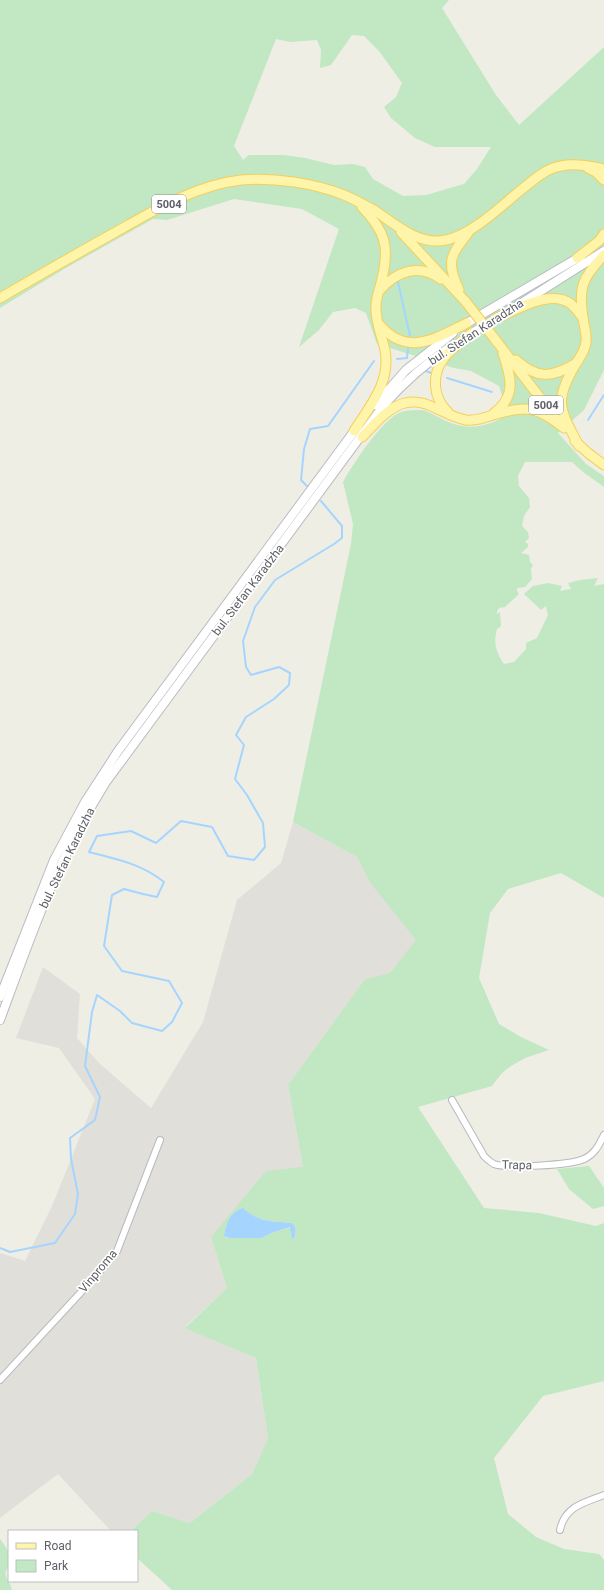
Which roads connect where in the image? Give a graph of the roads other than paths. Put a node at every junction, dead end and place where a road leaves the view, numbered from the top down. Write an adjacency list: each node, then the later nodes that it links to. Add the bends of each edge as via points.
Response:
1 (586, 166): 2 (main road); 3 (main road); 6 (main road, via 560,166 544,172)
2 (604, 169)
3 (604, 180)
4 (355, 200): 5 (main road, 5004); 12 (main road, via 375,222 384,240 385,265); 13 (main road, 5004, via 324,189 290,182 241,180 217,185 186,196 141,218)
5 (391, 222): 6 (main road, via 426,240 446,240); 14 (main road, 5004)
6 (469, 232): 14 (main road, via 454,252 451,262 452,274)
7 (604, 234): 11 (main road)
8 (604, 241): 11 (main road, bul. Stefan Karadzha)
9 (604, 251): 15 (main road, bul. Stefan Karadzha)
10 (604, 255): 16 (main road, via 584,280)
11 (577, 258): 18 (main road, bul. Stefan Karadzha)
12 (379, 292): 14 (main road, via 397,275 418,270 437,276); 17 (main road, via 376,311)
13 (0, 298)
14 (464, 299): 20 (main road, 5004, bridge)
15 (494, 319): 16 (main road, via 537,301 550,299 567,302); 19 (main road, bul. Stefan Karadzha)
16 (583, 319): 21 (main road, via 586,343 584,352)
17 (378, 323): 18 (main road, via 388,334 404,342 415,343 432,340); 25 (main road, via 386,358 385,375)
18 (467, 323): 25 (main road, bul. Stefan Karadzha, via 402,374 378,401)
19 (472, 333): 22 (main road, via 447,354 436,374 438,399); 25 (main road, bul. Stefan Karadzha, via 423,366)
20 (497, 341): 21 (main road, via 524,367 538,373 553,374); 23 (main road, via 509,370 510,390 507,401); 24 (main road, 5004)
21 (576, 364): 26 (main road, via 565,383 562,402 564,416)
22 (452, 416): 23 (main road, via 471,420); 25 (main road, via 422,403 406,403)
23 (489, 416): 24 (main road, via 514,409 526,409 551,418)
24 (564, 428): 26 (main road, 5004)
25 (358, 434): 28 (main road, bul. Stefan Karadzha, via 118,751 84,802 54,860); 29 (main road, bul. Stefan Karadzha, via 106,782 62,863)
26 (579, 446): 27 (main road, 5004)
27 (604, 465)
28 (0, 997)
29 (0, 1020)
30 (452, 1100): 31 (street, Trapa, via 484,1156 498,1165 528,1166 578,1161 593,1154)
31 (604, 1135)
32 (160, 1140): 33 (street, Vinproma, via 116,1251)
33 (0, 1380)
34 (604, 1495): 35 (street, via 569,1511)
35 (560, 1530)

